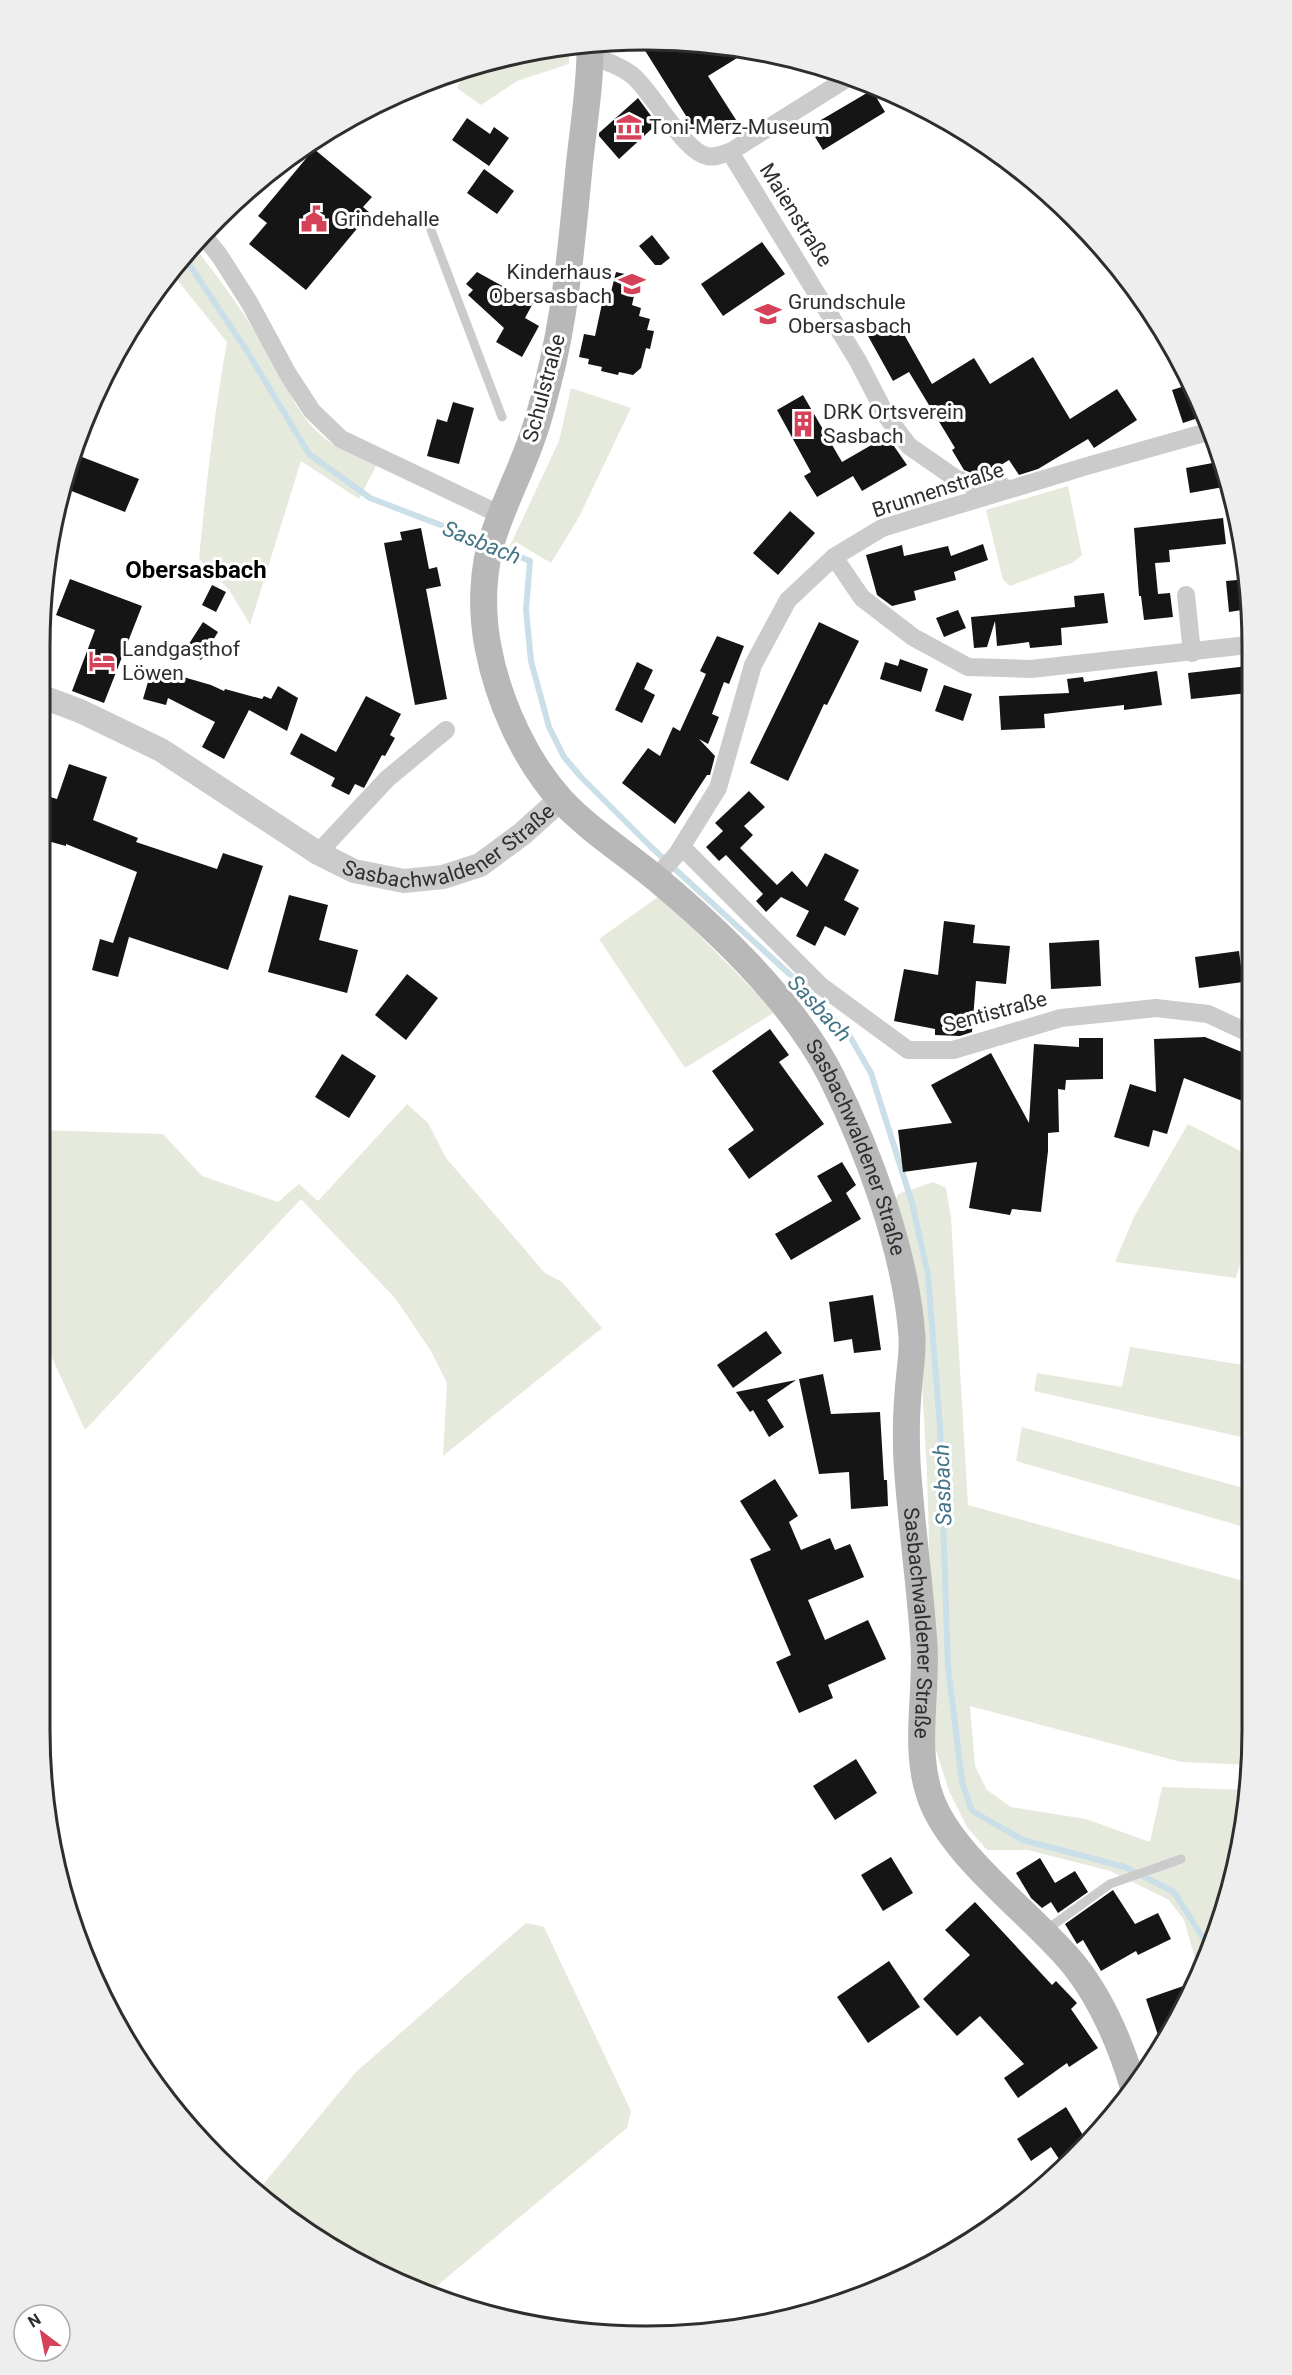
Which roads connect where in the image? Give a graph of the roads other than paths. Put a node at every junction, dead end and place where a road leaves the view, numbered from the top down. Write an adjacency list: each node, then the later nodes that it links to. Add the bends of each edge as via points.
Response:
1 (594, 52): 4 (street, Maienstraße, via 633,76 699,153 708,157)
2 (590, 53): 10 (main road, Schulstraße, via 569,270 559,333 534,434)
3 (841, 82): 4 (street, Maienstraße)
4 (730, 152): 9 (street, Maienstraße, via 858,361 887,417 909,446 971,485)
5 (431, 230): 7 (lane)
6 (208, 242): 10 (street, via 312,411 342,439)
7 (502, 417)
8 (1203, 433): 9 (street, Brunnenstraße)
9 (1017, 488): 11 (street, Brunnenstraße, via 882,528)
10 (493, 538): 17 (main road, Schulstraße, via 484,601 486,640 497,684 537,768)
11 (834, 556): 14 (street, via 862,598 913,638 968,667 1031,669); 18 (street, Brunnenstraße, via 788,600 753,665 718,788)
12 (1186, 595): 14 (street)
13 (1242, 646): 14 (street)
14 (1192, 653)
15 (50, 700): 19 (street, Sasbachwaldener Straße, via 161,750)
16 (446, 730): 19 (street, via 387,779)
17 (561, 799): 19 (street, Sasbachwaldener Straße, via 480,864 443,877 404,881 354,871); 20 (main road, Sasbachwaldener Straße, via 594,831)
18 (679, 850): 20 (street, Brunnenstraße); 21 (street, Sentistraße, via 821,986 908,1050 953,1050 1061,1018 1156,1008 1209,1014)
19 (318, 853)
20 (659, 874): 23 (main road, Sasbachwaldener Straße, via 774,992 800,1025 829,1071 854,1127 897,1250 912,1343 907,1455 926,1673 924,1774 930,1798 952,1836)
21 (1242, 1030)
22 (1181, 1859): 23 (lane, via 1110,1884)
23 (1044, 1931): 24 (main road, Sasbachwaldener Straße, via 1077,1968 1101,2005)
24 (1130, 2076)

